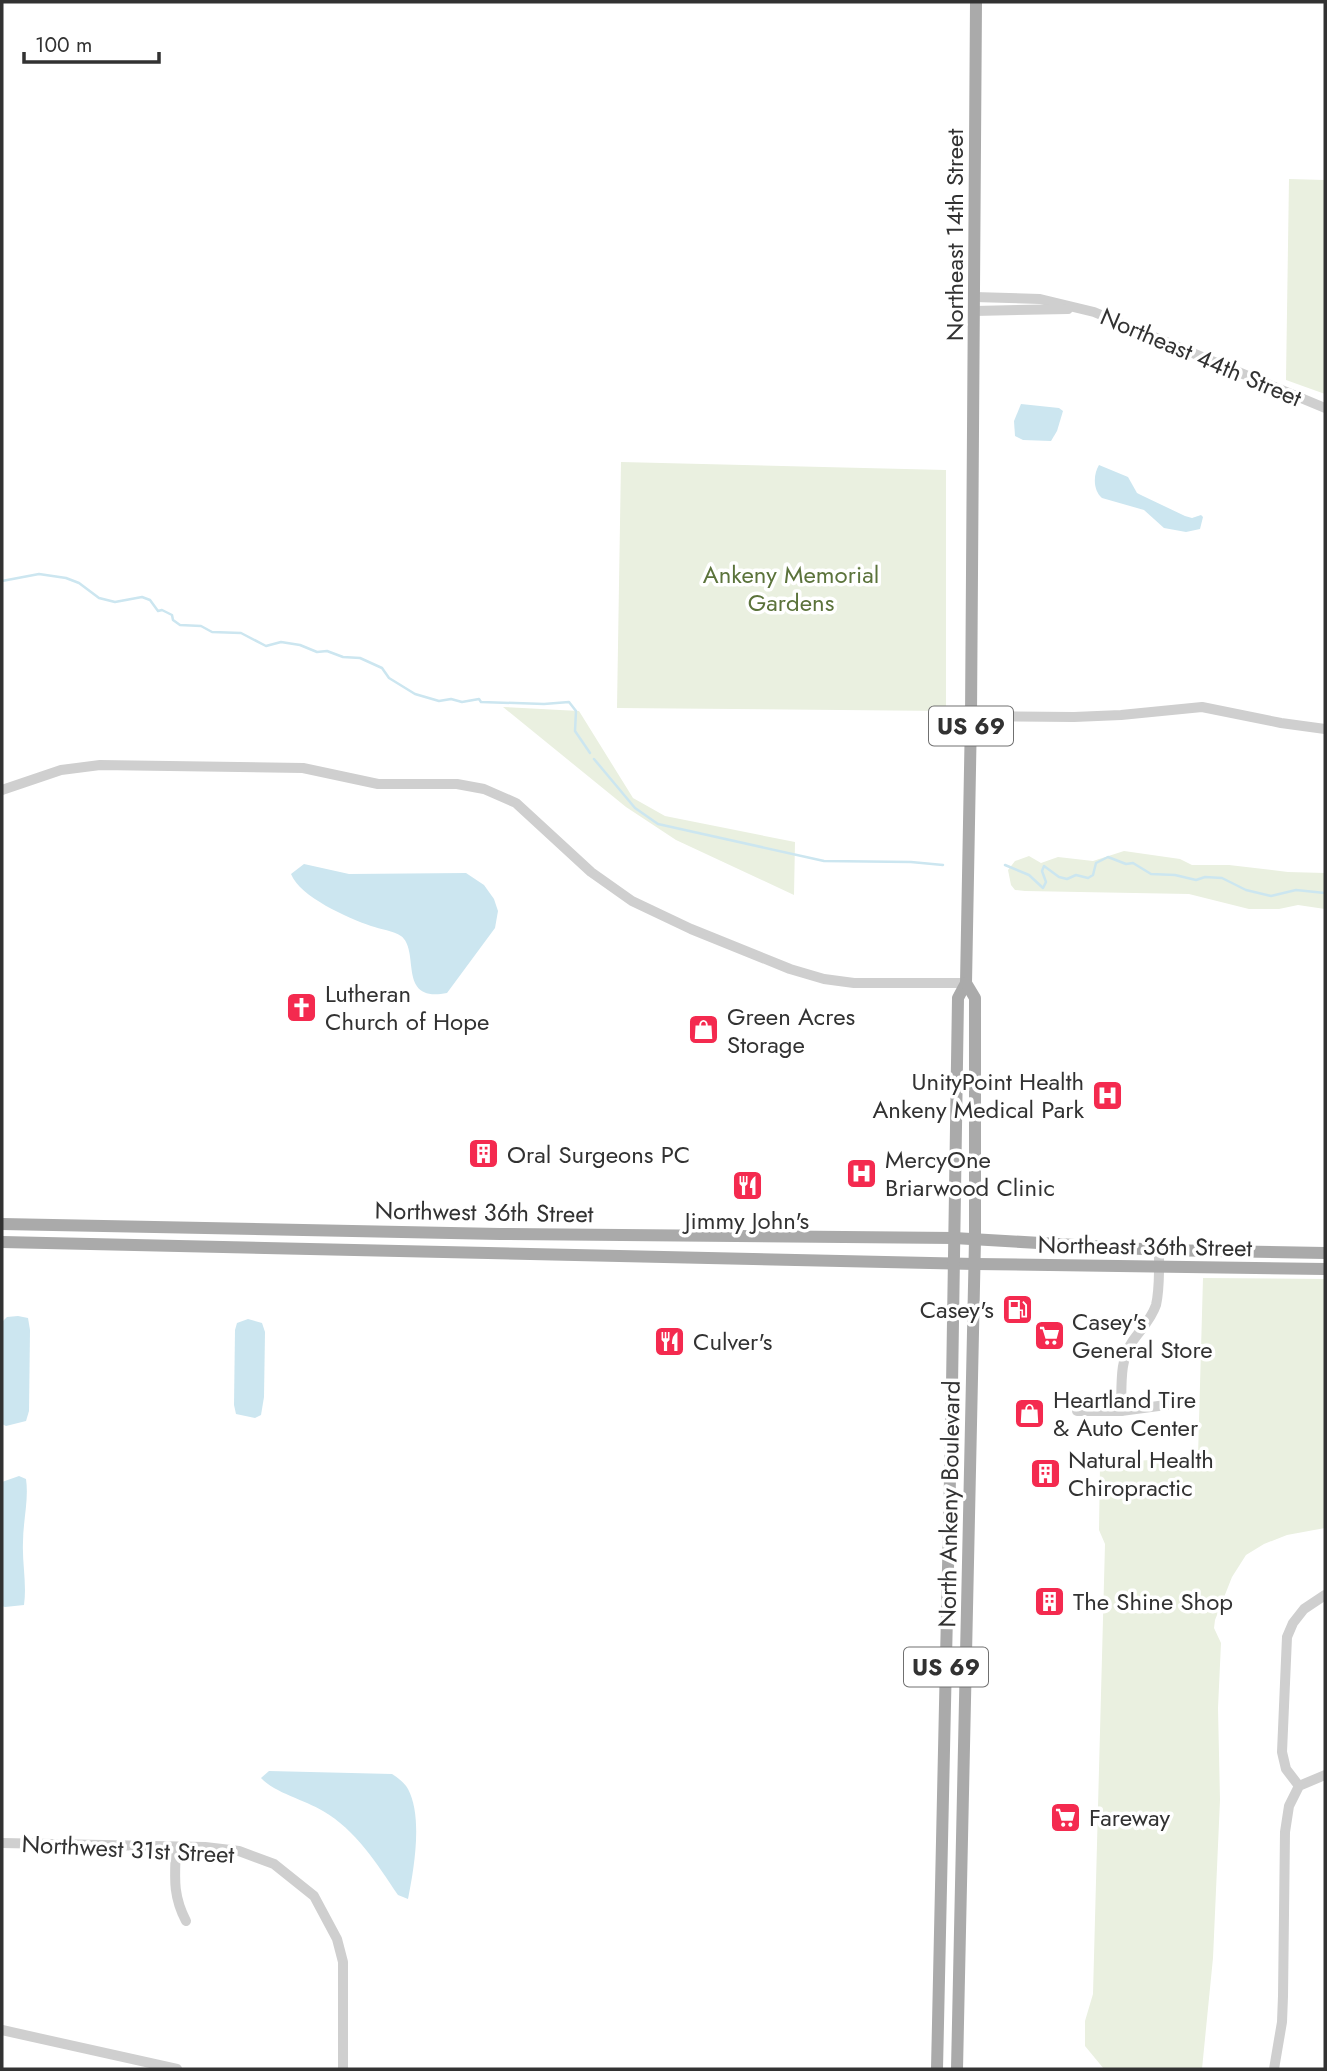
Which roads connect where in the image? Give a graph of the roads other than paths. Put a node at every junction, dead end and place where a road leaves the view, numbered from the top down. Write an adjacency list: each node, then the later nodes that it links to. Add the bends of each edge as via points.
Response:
1 (976, 2): 2 (main road, Northeast 14th Street / US 69)
2 (974, 297): 3 (street, Northeast 44th Street, via 1040,299); 4 (main road, Northeast 14th Street / US 69)
3 (1076, 308): 4 (street, Northeast 44th Street); 5 (street, Northeast 44th Street, via 1109,317)
4 (974, 312): 6 (main road, Northeast 14th Street / US 69)
5 (1325, 408)
6 (973, 468): 7 (main road, North Ankeny Boulevard / US 69)
7 (971, 716): 8 (street, via 1074,717 1202,707); 10 (main road, North Ankeny Boulevard / US 69)
8 (1325, 729)
9 (2, 790): 10 (street, via 61,770 100,765 303,768 378,784 457,784 484,789 516,803 592,872 632,901 790,970 854,983)
10 (966, 983): 12 (main road, North Ankeny Boulevard / US 69, via 957,998); 12 (main road, North Ankeny Boulevard / US 69, via 975,998)
11 (2, 1224): 12 (main road, Northwest 36th Street)
12 (965, 1239): 14 (main road, Northeast 36th Street); 16 (main road, North Ankeny Boulevard / US 69); 16 (main road, North Ankeny Boulevard / US 69)
13 (2, 1242): 16 (main road, Northwest 36th Street)
14 (1159, 1250): 15 (main road, Northeast 36th Street); 17 (street)
15 (1325, 1253)
16 (964, 1264): 17 (main road, Northeast 36th Street); 31 (main road, North Ankeny Boulevard / US 69); 32 (main road, North Ankeny Boulevard / US 69)
17 (1159, 1266): 18 (main road, Northeast 36th Street); 20 (street, via 1152,1315 1131,1343 1123,1365)
18 (1325, 1269)
19 (1181, 1403): 20 (street)
20 (1121, 1410): 21 (street)
21 (1077, 1411)
22 (1325, 1595): 24 (street, via 1304,1609 1286,1641 1282,1752 1286,1769)
23 (1325, 1775): 24 (street)
24 (1299, 1786): 33 (street, via 1287,1815 1283,1996)
25 (2, 1843): 26 (street, Northwest 31st Street)
26 (176, 1847): 27 (street, via 174,1885); 30 (street, Northwest 31st Street, via 239,1851 274,1864 314,1896 344,1962)
27 (186, 1922)
28 (2, 2030): 29 (street)
29 (177, 2069)
30 (342, 2069)
31 (937, 2069)
32 (957, 2069)
33 (1274, 2069)

